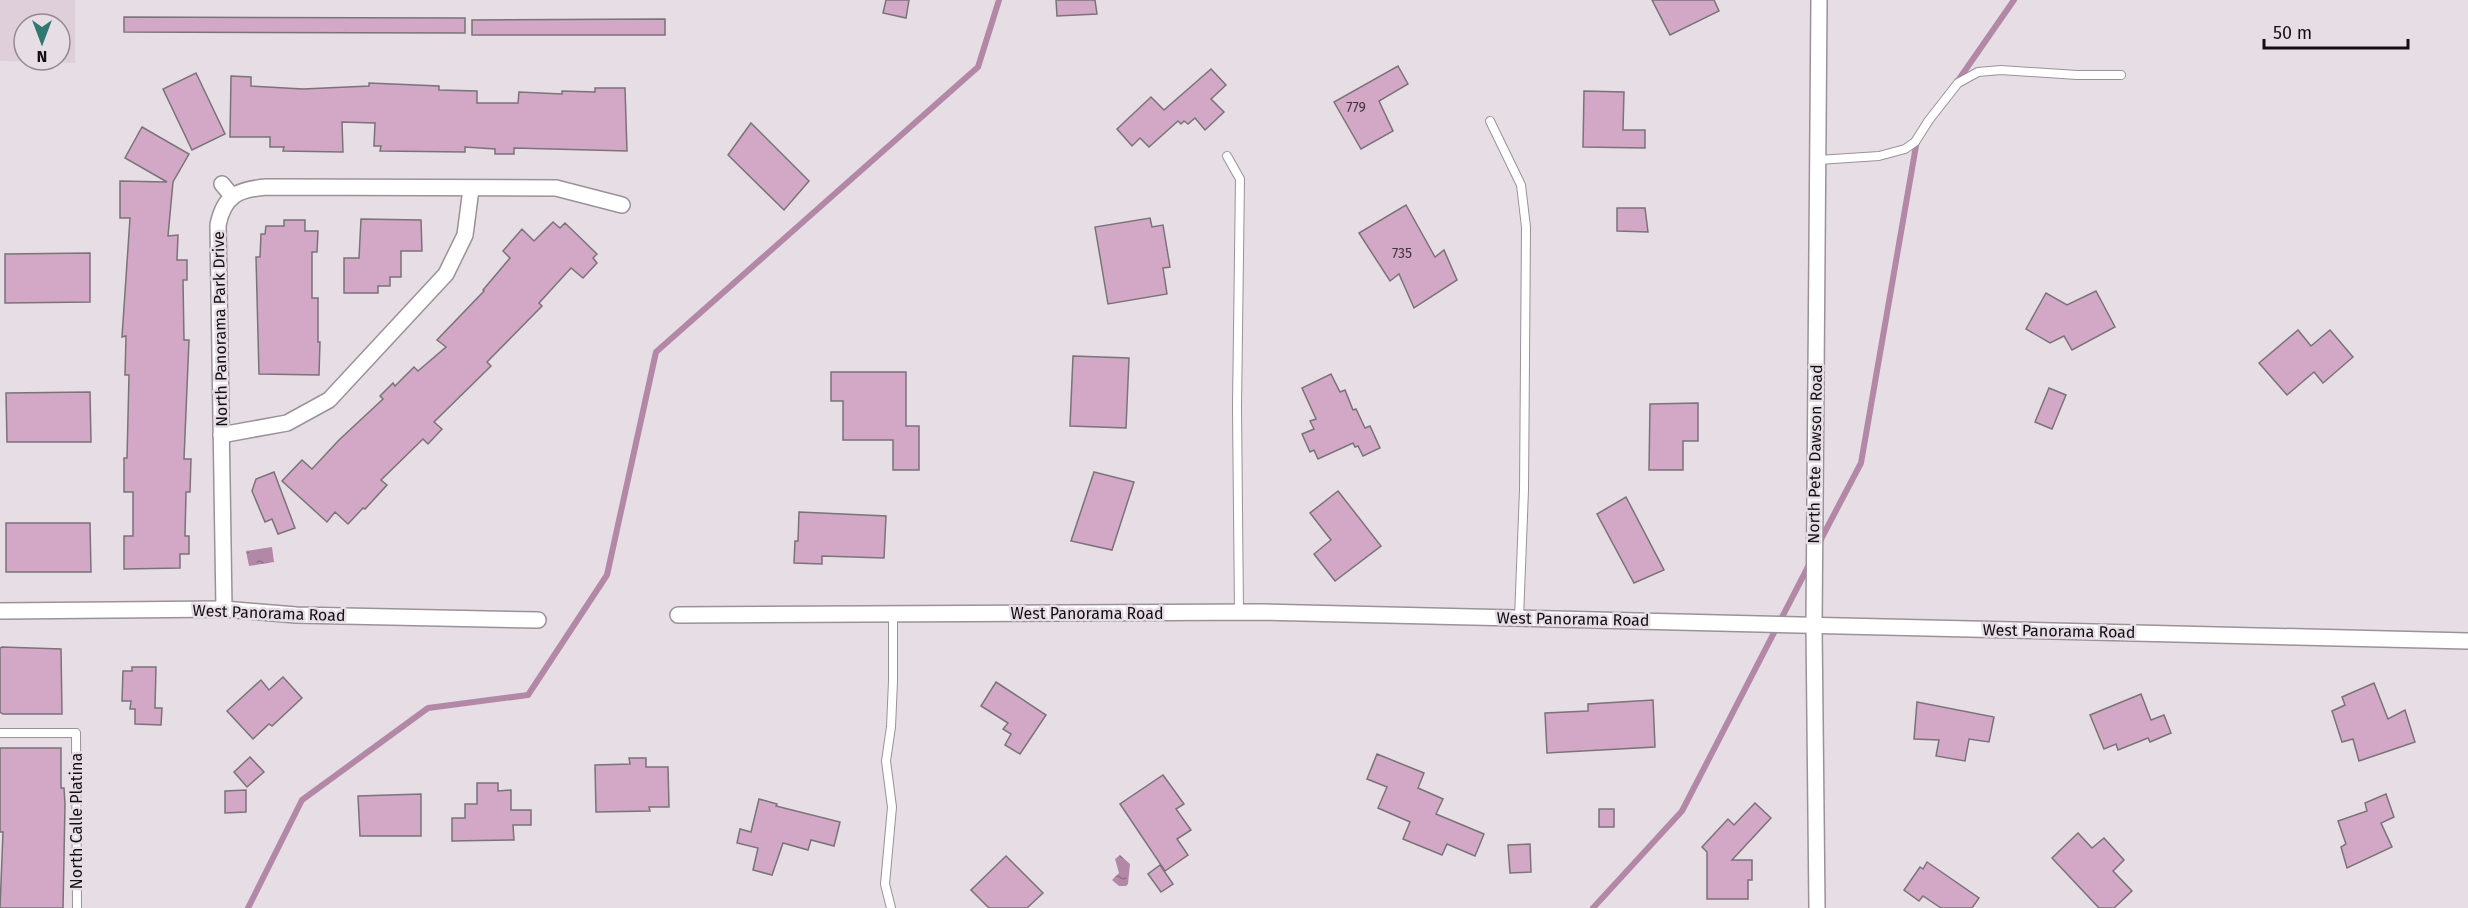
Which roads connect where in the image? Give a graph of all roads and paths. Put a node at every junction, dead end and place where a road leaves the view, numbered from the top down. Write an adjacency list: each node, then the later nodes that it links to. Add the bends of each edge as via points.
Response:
1 (1820, 0): 5 (street, North Pete Dawson Road)
2 (2121, 75): 5 (lane, via 1978,72 1958,84 1916,142 1905,149 1879,156)
3 (1490, 121): 16 (lane, via 1521,185 1526,227)
4 (1227, 156): 13 (lane, via 1240,178)
5 (1818, 160): 18 (street, North Pete Dawson Road)
6 (222, 184): 8 (street)
7 (471, 189): 8 (street, via 267,186); 9 (street, via 556,188); 10 (street, via 465,235 446,274 329,400 287,423)
8 (232, 196): 10 (street, North Panorama Park Drive, via 224,204 218,225)
9 (622, 205)
10 (221, 435): 11 (street, North Panorama Park Drive)
11 (224, 609): 12 (street, West Panorama Road); 17 (street, West Panorama Road, via 296,615)
12 (0, 611)
13 (1239, 613): 14 (street, West Panorama Road); 16 (street, West Panorama Road)
14 (893, 614): 15 (street, West Panorama Road); 22 (lane, via 891,727 886,761 891,807 885,884)
15 (678, 615)
16 (1519, 618): 18 (street, West Panorama Road)
17 (538, 620)
18 (1814, 625): 19 (street, West Panorama Road); 23 (street, North Pete Dawson Road)
19 (2468, 641)
20 (0, 733): 21 (lane, North Calle Platina, via 76,733)
21 (77, 908)
22 (891, 908)
23 (1816, 908)

